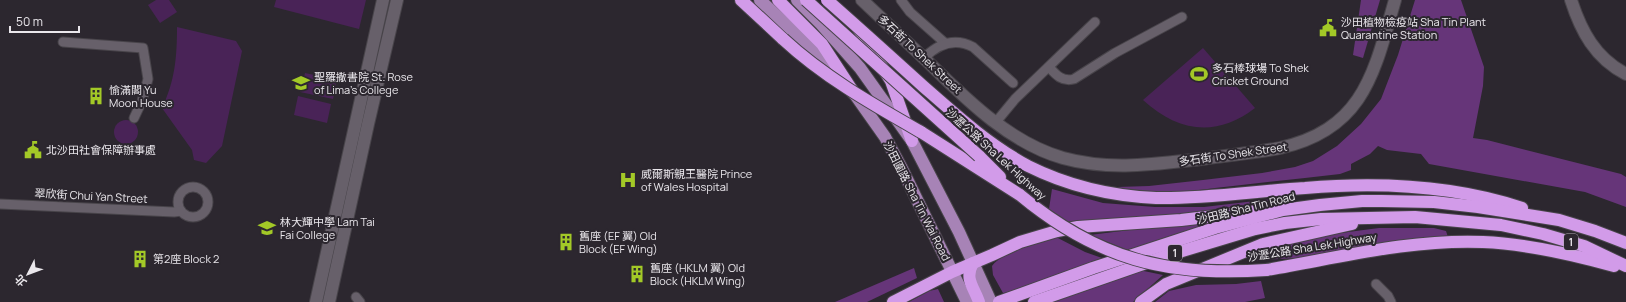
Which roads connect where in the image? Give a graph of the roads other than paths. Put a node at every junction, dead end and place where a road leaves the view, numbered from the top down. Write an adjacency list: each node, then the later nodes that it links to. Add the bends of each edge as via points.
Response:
1 (383, 0): 38 (street)
2 (397, 0): 39 (street)
3 (741, 0): 26 (highway, bridge, via 796,52 840,84)
4 (760, 0): 22 (main road, 沙田圍路 Sha Tin Wai Road, via 808,45)
5 (778, 0): 22 (highway, via 822,44)
6 (797, 0): 25 (main road, 沙田圍路 Sha Tin Wai Road, via 860,68)
7 (806, 0): 26 (highway, 沙瀝公路 Sha Lek Highway, bridge)
8 (827, 0): 31 (highway, 沙瀝公路 Sha Lek Highway, bridge, via 971,128 1014,158 1055,178 1083,187 1111,194 1156,198 1202,198 1324,186 1399,186 1480,196)
9 (837, 0): 25 (highway, via 891,81)
10 (862, 0): 18 (street, 多石街 To Shek Street)
11 (902, 0): 17 (street, via 910,12)
12 (1395, 0): 24 (street, 多石街 To Shek Street, via 1380,54 1366,88 1345,115 1301,143 1268,150 1145,166 1095,165 1062,158 1039,149)
13 (1571, 0): 20 (street, via 1593,48 1606,61)
14 (1182, 17): 19 (street, via 1121,49 1074,79 1062,79)
15 (1096, 22): 19 (street)
16 (63, 42): 23 (street, via 143,48 148,79)
17 (945, 43): 18 (street, via 933,49); 21 (street, via 958,42 973,46)
18 (924, 58): 24 (street, 多石街 To Shek Street)
19 (1049, 67): 24 (street, via 1015,99)
20 (1626, 74)
21 (1013, 83)
22 (856, 96): 36 (main road, 沙田圍路 Sha Tin Wai Road, via 894,154)
23 (134, 118)
24 (996, 122)
25 (912, 141): 33 (main road, 沙田圍路 Sha Tin Wai Road)
26 (1020, 195): 35 (highway, 沙瀝公路 Sha Lek Highway, bridge, via 1037,210 1076,235 1132,259 1168,268 1202,272 1266,270 1402,246 1482,242 1551,250)
27 (0, 204): 29 (street, 翠欣街 Chui Yan Street)
28 (1283, 210): 31 (highway, 沙田路 Sha Tin Road / 1, via 1362,201 1434,202); 33 (highway, via 1064,230 1020,242); 44 (highway, 沙田路 Sha Tin Road / 1, via 1164,244)
29 (181, 211)
30 (1379, 218): 34 (highway, 沙田路 Sha Tin Road / 1, via 1433,218 1501,225 1584,246); 45 (highway, 沙田路 Sha Tin Road / 1, via 1321,219 1255,229 1169,255); 46 (highway, via 1263,244 1166,284)
31 (1559, 220): 32 (highway, 沙田路 Sha Tin Road / 1)
32 (1626, 243)
33 (973, 263): 36 (highway); 42 (highway, via 969,274 970,281); 43 (main road, 沙田圍路 Sha Tin Wai Road)
34 (1626, 266)
35 (1626, 270)
36 (952, 272): 40 (highway); 41 (main road, 沙田圍路 Sha Tin Wai Road)
37 (1376, 284): 47 (street)
38 (316, 302)
39 (329, 302)
40 (893, 302)
41 (967, 302)
42 (979, 302)
43 (991, 302)
44 (998, 302)
45 (1034, 302)
46 (1141, 302)
47 (1391, 302)

